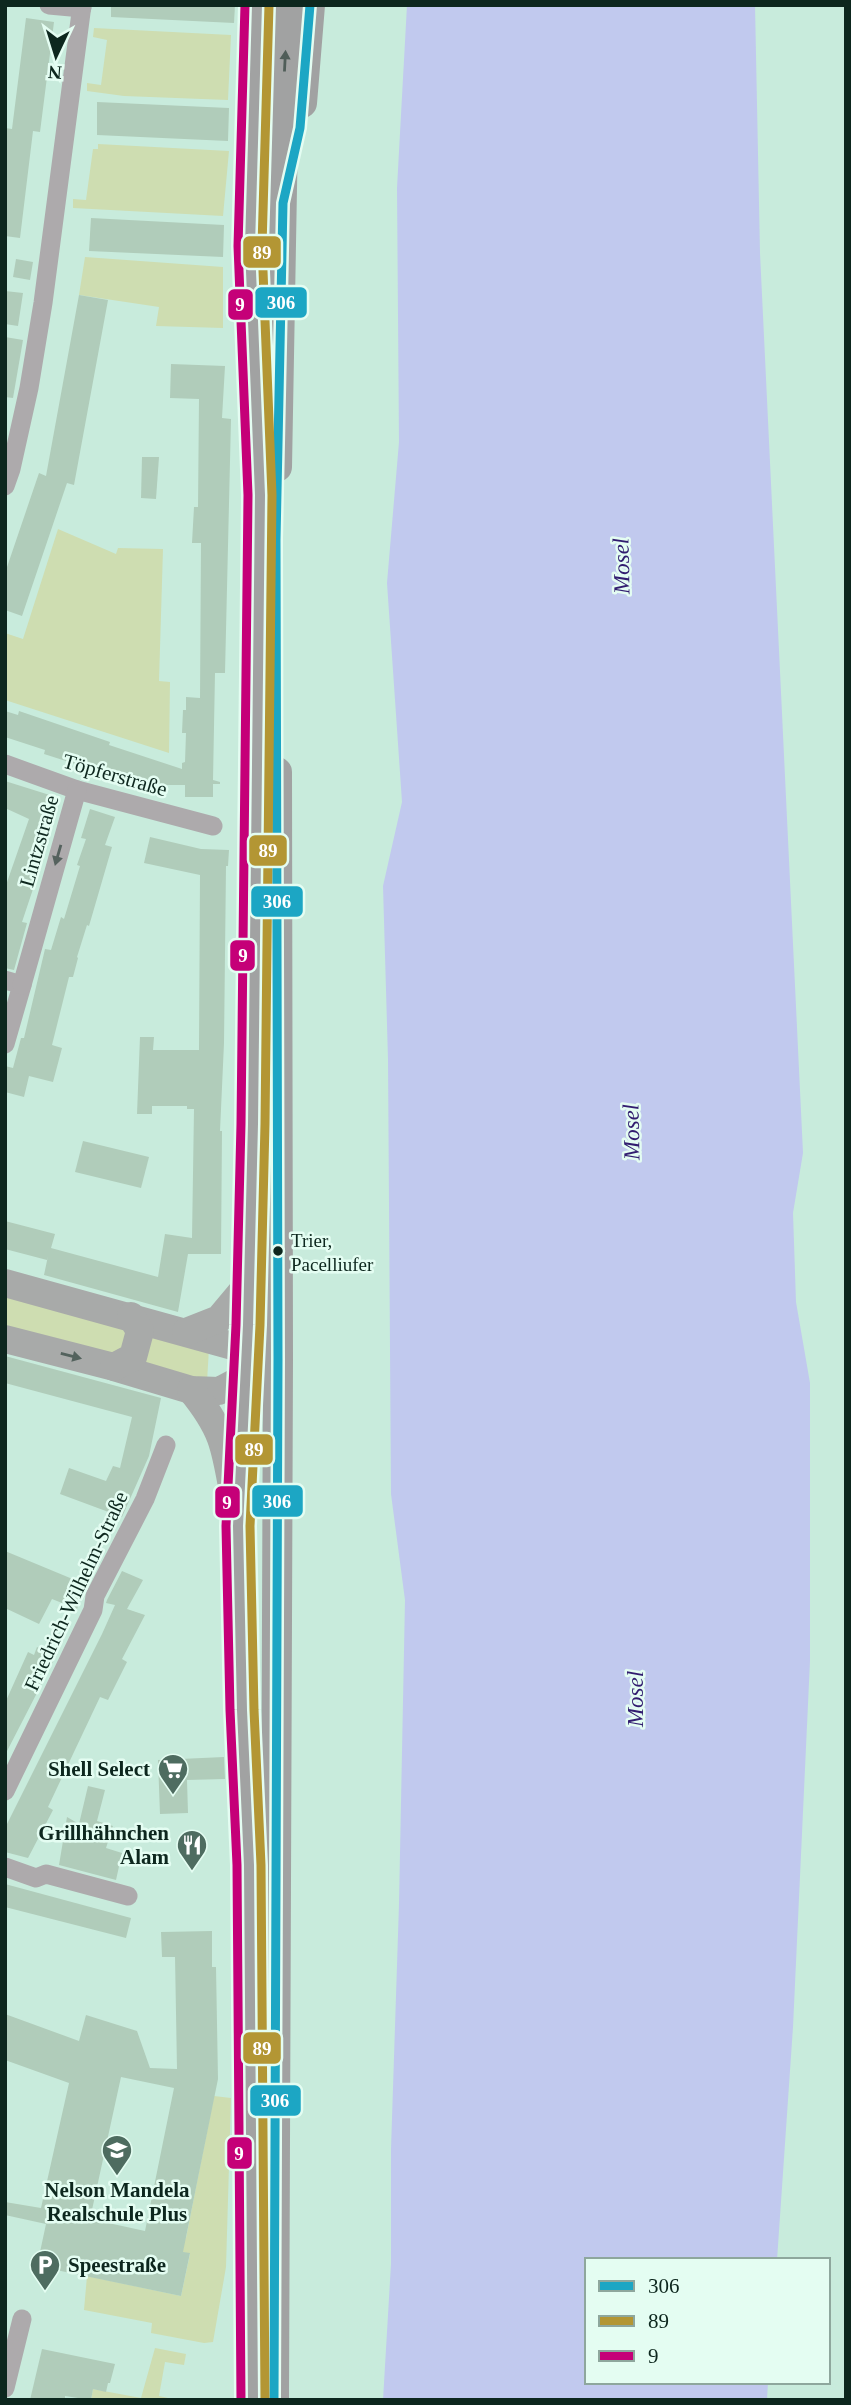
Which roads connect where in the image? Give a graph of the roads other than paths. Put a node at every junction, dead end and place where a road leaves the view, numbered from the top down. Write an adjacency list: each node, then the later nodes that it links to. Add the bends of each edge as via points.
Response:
1 (50, 5): 5 (street)
2 (257, 5): 13 (main road, via 250,246 260,495)
3 (287, 5): 6 (main road, one-way to 3)
4 (310, 5): 6 (main road, via 300,128)
5 (82, 7): 7 (street, via 43,303 29,388)
6 (283, 203): 19 (main road, via 276,540)
7 (5, 486)
8 (5, 764): 9 (street, Töpferstraße)
9 (77, 790): 10 (street, Töpferstraße); 11 (street, Lintzstraße, one-way to 11)
10 (213, 826)
11 (13, 982): 12 (street, Lintzstraße)
12 (5, 1044)
13 (250, 1282): 16 (street, via 219,1319); 18 (main road)
14 (5, 1283): 15 (street)
15 (131, 1316): 16 (street); 20 (street, via 139,1331 133,1357)
16 (186, 1332): 18 (street)
17 (5, 1339): 20 (street, one-way to 20)
18 (247, 1349): 19 (street); 21 (main road)
19 (278, 1359): 21 (street); 31 (main road)
20 (114, 1367): 22 (street)
21 (246, 1379): 22 (street, via 219,1391); 24 (main road)
22 (191, 1391): 24 (street, via 221,1433)
23 (166, 1446): 25 (street, Friedrich-Wilhelm-Straße)
24 (238, 1526): 30 (main road, via 248,1866)
25 (5, 1791)
26 (5, 1867): 27 (street, via 36,1878 46,1874)
27 (128, 1896)
28 (22, 2319): 29 (street)
29 (5, 2388)
30 (253, 2400)
31 (274, 2400)

